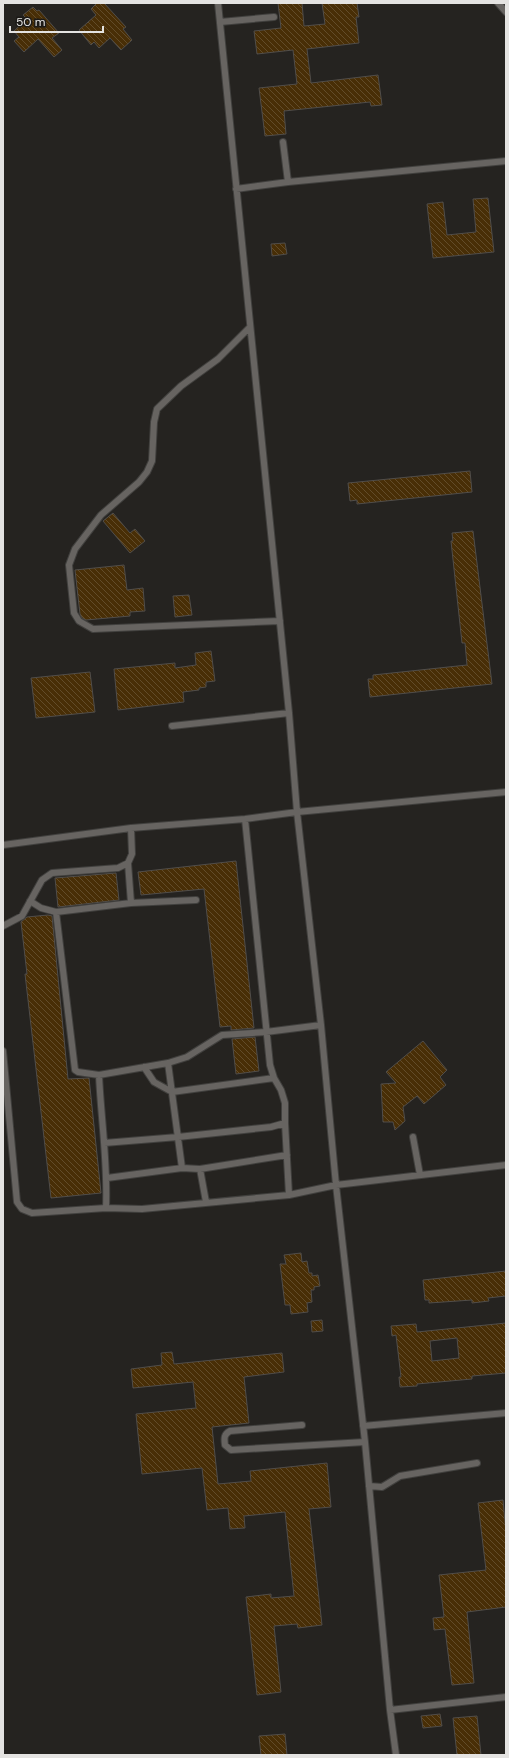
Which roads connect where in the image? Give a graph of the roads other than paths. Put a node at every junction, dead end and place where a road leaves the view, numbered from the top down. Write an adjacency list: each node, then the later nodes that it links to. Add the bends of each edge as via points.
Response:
1 (218, 3): 5 (lane)
2 (498, 3): 3 (lane)
3 (506, 12)
4 (274, 17): 5 (lane)
5 (220, 22): 9 (lane)
6 (283, 142): 8 (lane)
7 (506, 161): 8 (lane)
8 (288, 182): 9 (lane)
9 (236, 189): 10 (lane)
10 (250, 327): 11 (lane); 11 (lane, via 218,359 181,386 157,409 152,461 147,472 101,515 74,549 69,565 74,614 79,621 93,629)
11 (280, 621): 12 (lane)
12 (289, 713): 13 (lane); 15 (lane)
13 (172, 726)
14 (506, 792): 15 (lane)
15 (297, 812): 16 (lane); 25 (lane)
16 (245, 819): 17 (lane); 26 (lane)
17 (131, 828): 18 (lane); 19 (lane, via 132,854)
18 (3, 845)
19 (128, 863): 21 (lane, via 118,868 52,873 42,880); 22 (lane)
20 (196, 900): 22 (lane)
21 (30, 901): 23 (lane, via 41,908); 24 (lane, via 22,916)
22 (130, 903): 23 (lane)
23 (56, 912): 30 (lane, via 75,1070)
24 (3, 926)
25 (321, 1025): 26 (lane); 43 (lane)
26 (266, 1032): 28 (lane, via 222,1035 187,1057); 31 (lane)
27 (3, 1051): 46 (lane, via 18,1202 22,1209 32,1213)
28 (168, 1063): 29 (lane); 32 (lane)
29 (144, 1067): 30 (lane); 32 (lane, via 154,1082)
30 (99, 1075): 36 (lane)
31 (274, 1078): 32 (lane); 33 (lane, via 285,1103)
32 (172, 1092): 35 (lane)
33 (285, 1123): 35 (lane, via 271,1127); 37 (lane)
34 (413, 1136): 41 (lane)
35 (178, 1137): 36 (lane); 39 (lane)
36 (104, 1143): 42 (lane)
37 (287, 1155): 40 (lane); 44 (lane)
38 (506, 1165): 41 (lane)
39 (182, 1168): 40 (lane); 42 (lane)
40 (200, 1169): 45 (lane)
41 (420, 1175): 43 (lane)
42 (107, 1178): 46 (lane)
43 (336, 1185): 44 (lane); 49 (lane)
44 (289, 1194): 45 (lane)
45 (206, 1202): 46 (lane, via 142,1209)
46 (106, 1208)
47 (506, 1412): 49 (lane)
48 (302, 1425): 50 (lane, via 230,1431 224,1437 225,1445 231,1450)
49 (363, 1426): 50 (lane)
50 (365, 1442): 52 (lane)
51 (476, 1463): 52 (lane, via 400,1476 382,1487)
52 (369, 1486): 54 (lane)
53 (506, 1697): 54 (lane)
54 (390, 1710): 55 (lane)
55 (396, 1755)

